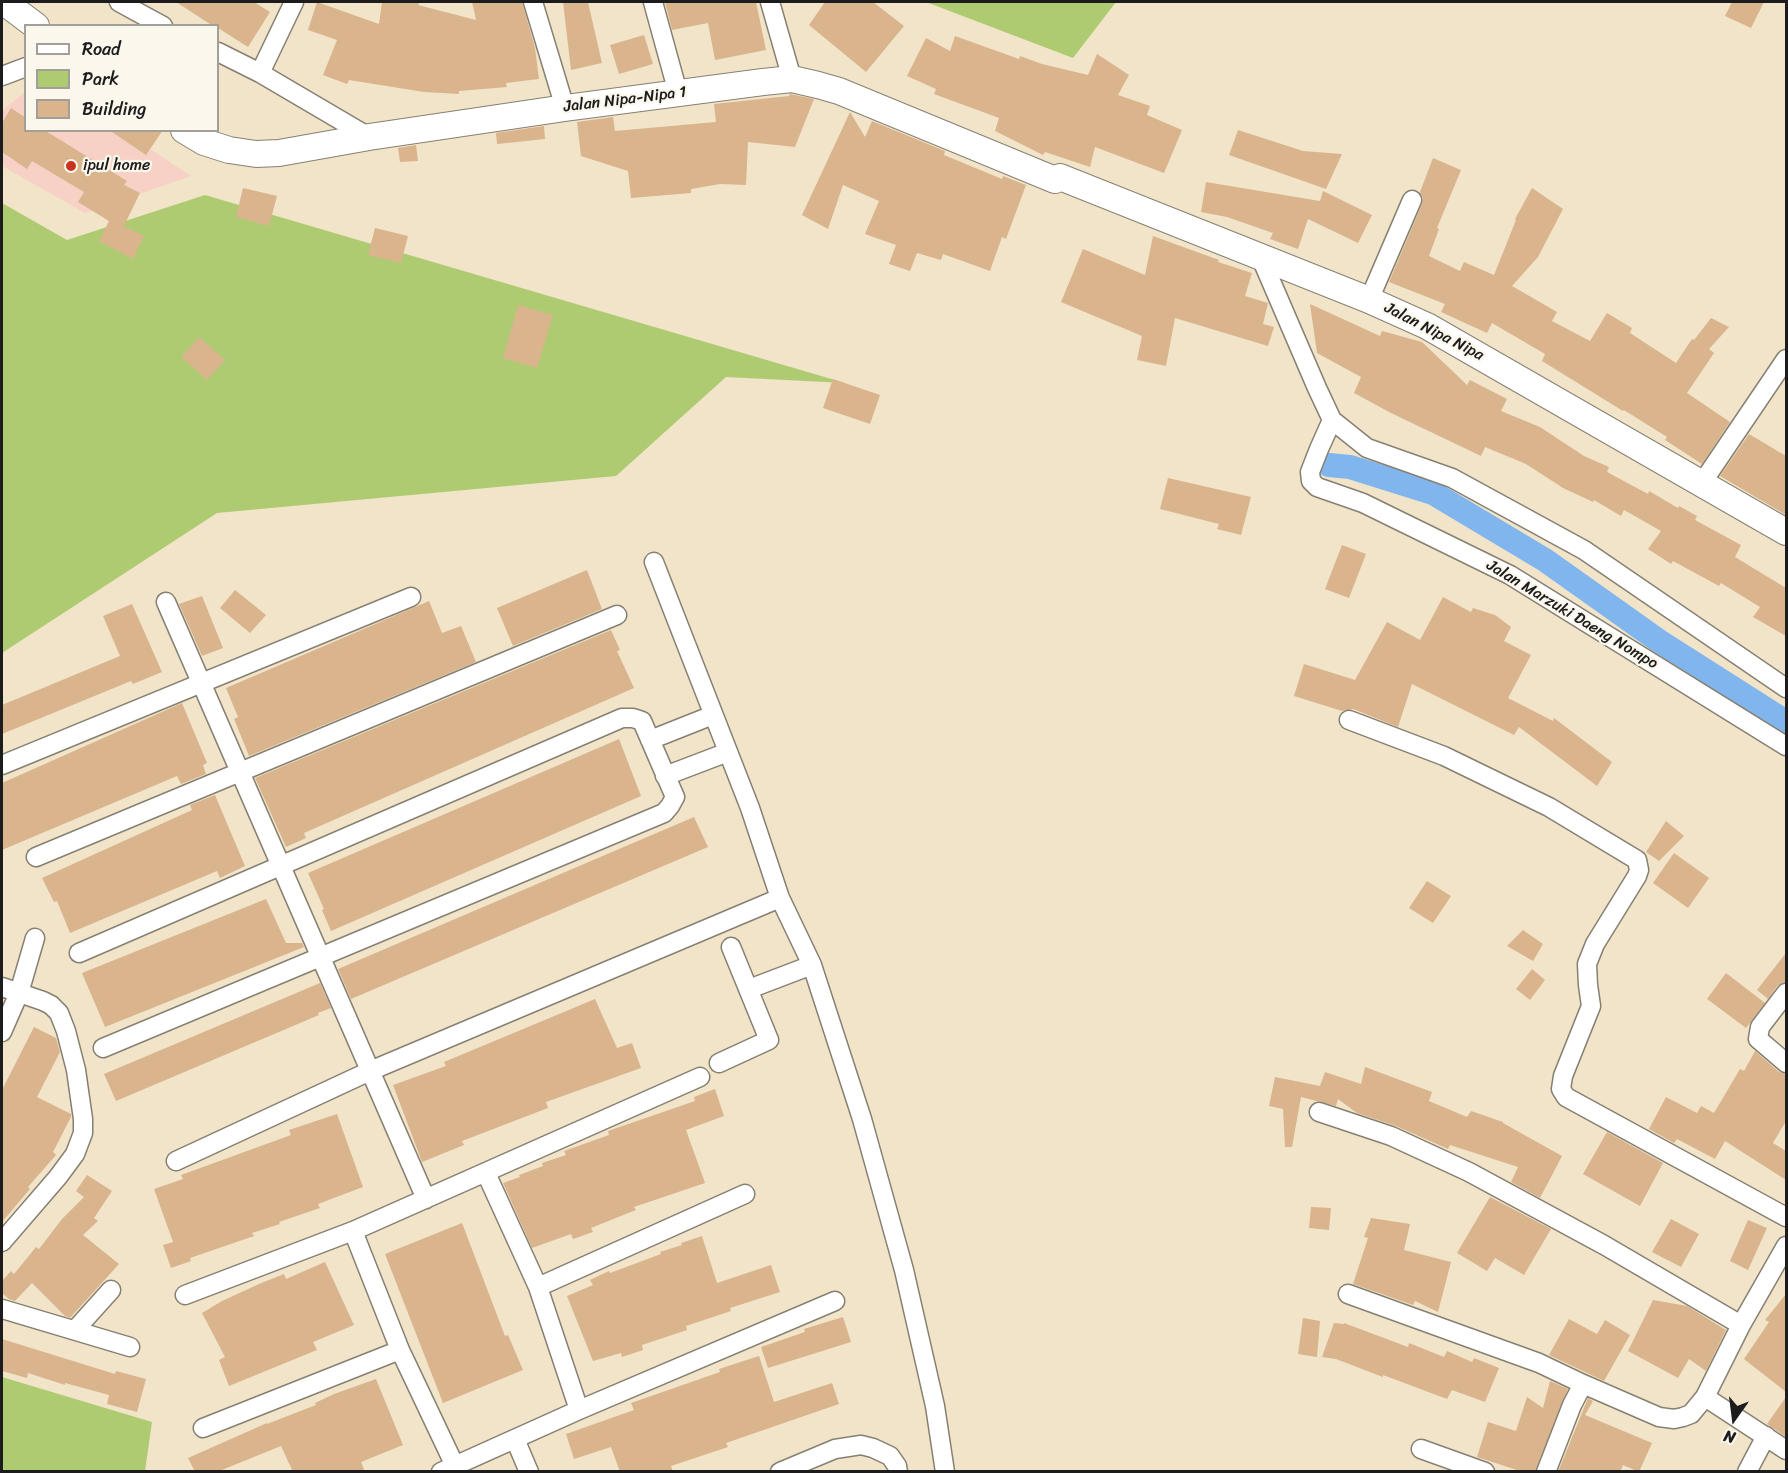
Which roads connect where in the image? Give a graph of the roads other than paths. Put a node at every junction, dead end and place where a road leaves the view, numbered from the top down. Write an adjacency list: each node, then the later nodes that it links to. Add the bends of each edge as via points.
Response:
1 (4, 2): 7 (street)
2 (119, 2): 8 (street)
3 (294, 2): 11 (street)
4 (533, 2): 15 (street)
5 (653, 2): 14 (street)
6 (770, 2): 13 (street)
7 (33, 24)
8 (159, 24)
9 (219, 52): 11 (street)
10 (24, 68): 12 (street)
11 (260, 73): 17 (street)
12 (2, 76)
13 (792, 79): 14 (street, Jalan Nipa-Nipa 1); 18 (street, Jalan Nipa-Nipa 1, via 838,91)
14 (678, 93): 15 (street, Jalan Nipa-Nipa 1)
15 (565, 108): 17 (street, Jalan Nipa-Nipa 1)
16 (187, 132): 17 (street, Jalan Nipa-Nipa 1, via 228,150 256,154)
17 (369, 137)
18 (1057, 178): 20 (street, Jalan Nipa Nipa)
19 (1412, 200): 21 (street)
20 (1262, 258): 21 (street, Jalan Nipa Nipa); 23 (street)
21 (1369, 300): 24 (street, Jalan Nipa Nipa, via 1468,349)
22 (1786, 359): 24 (street)
23 (1332, 420): 31 (street, via 1367,448 1452,478 1584,550); 35 (street, Jalan Marzuki Daeng Nompo, via 1311,472 1311,481 1317,487 1363,503 1510,575)
24 (1702, 483): 25 (street, Jalan Nipa Nipa)
25 (1786, 532)
26 (654, 562): 32 (street)
27 (411, 597): 30 (street)
28 (166, 602): 30 (street)
29 (617, 615): 38 (street)
30 (202, 684): 37 (street); 38 (street)
31 (1786, 688)
32 (713, 715): 34 (street); 36 (street)
33 (1349, 720): 63 (street, via 1444,756 1549,807 1637,860 1637,876 1587,964 1591,1006 1561,1089 1566,1097)
34 (650, 740): 39 (street); 41 (street, via 642,721 622,718)
35 (1786, 746)
36 (728, 752): 39 (street); 42 (street)
37 (2, 765)
38 (240, 773): 40 (street); 41 (street)
39 (665, 776): 46 (street, via 675,797 663,813)
40 (36, 856)
41 (281, 865): 45 (street); 46 (street)
42 (780, 898): 47 (street); 56 (street)
43 (35, 939): 50 (street)
44 (731, 947): 49 (street)
45 (79, 953)
46 (321, 957): 53 (street); 56 (street)
47 (812, 965): 49 (street); 89 (street, via 862,1119 904,1270 935,1406)
48 (2, 987): 50 (street)
49 (749, 989): 55 (street, via 770,1040)
50 (19, 993): 52 (street); 65 (street, via 51,1005 63,1021 80,1091 83,1133 75,1154 58,1178)
51 (1786, 993): 54 (street, via 1760,1027 1758,1039)
52 (2, 1032)
53 (103, 1048)
54 (1786, 1063)
55 (719, 1064)
56 (370, 1071): 59 (street); 62 (street)
57 (700, 1077): 60 (street)
58 (1319, 1112): 73 (street, via 1391,1136 1469,1172)
59 (176, 1161)
60 (486, 1173): 62 (street); 67 (street)
61 (745, 1194): 67 (street)
62 (426, 1199): 64 (street)
63 (1786, 1216)
64 (353, 1230): 69 (street); 76 (street)
65 (2, 1242)
66 (1786, 1246): 73 (street)
67 (538, 1287): 79 (street)
68 (111, 1290): 74 (street)
69 (185, 1294)
70 (1348, 1294): 77 (street, via 1539,1363)
71 (835, 1301): 79 (street)
72 (2, 1309): 74 (street)
73 (1741, 1324): 78 (street)
74 (75, 1330): 75 (street)
75 (130, 1347)
76 (400, 1350): 80 (street); 85 (street)
77 (1583, 1384): 78 (street, via 1666,1419 1691,1414); 91 (street)
78 (1705, 1397): 81 (street)
79 (579, 1410): 82 (street)
80 (203, 1428)
81 (1766, 1436): 84 (street); 92 (street)
82 (514, 1439): 85 (street); 86 (street)
83 (1421, 1449): 90 (street)
84 (1786, 1450)
85 (448, 1469)
86 (528, 1472)
87 (780, 1472): 88 (street, via 835,1449 861,1445 890,1456)
88 (898, 1472)
89 (945, 1472)
90 (1485, 1472)
91 (1546, 1472)
92 (1748, 1472)

